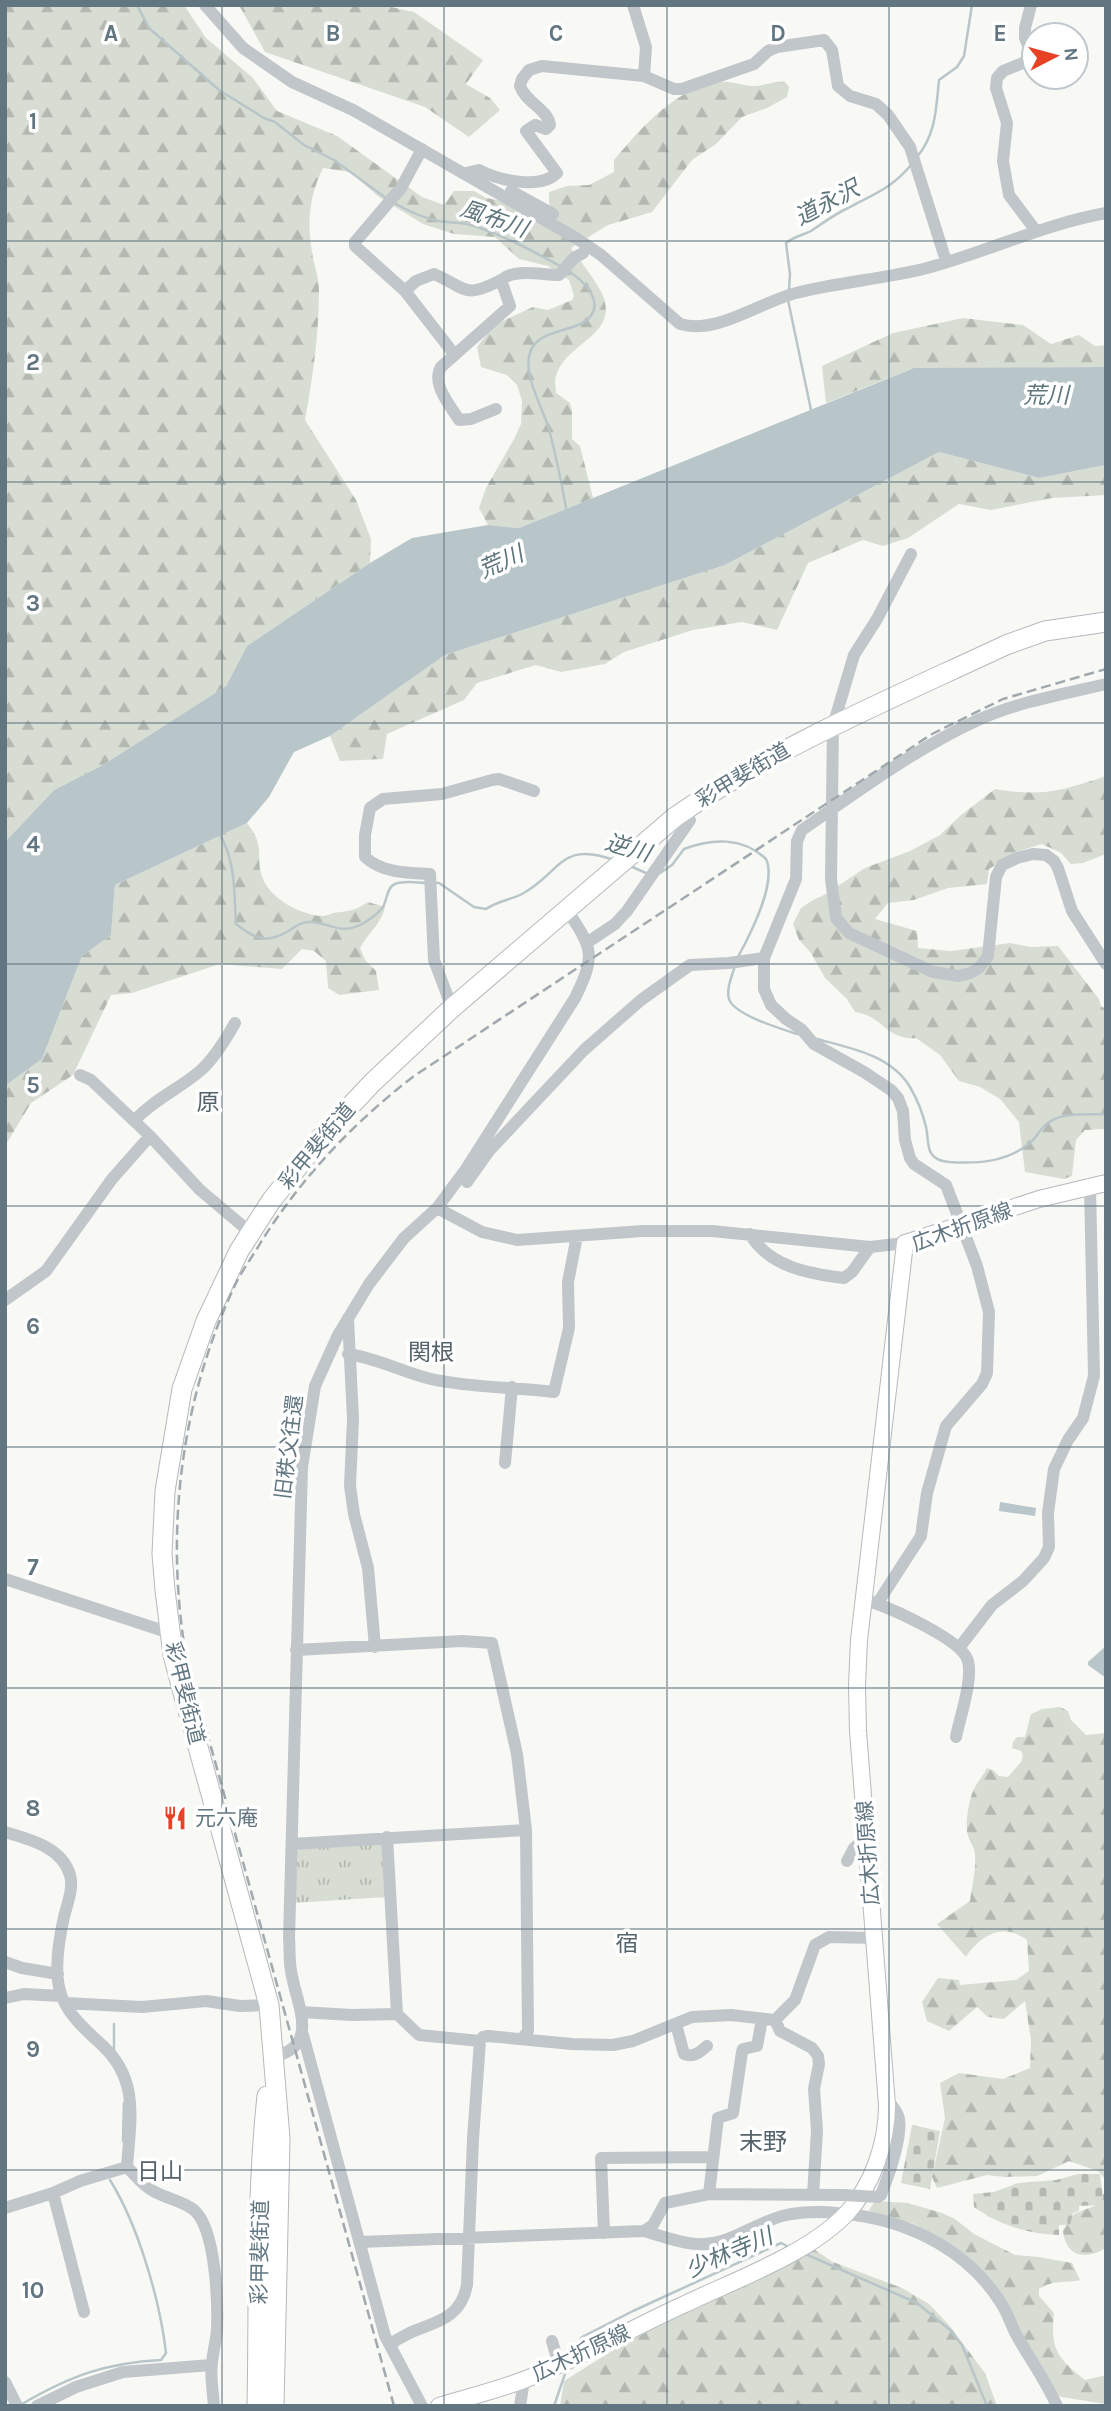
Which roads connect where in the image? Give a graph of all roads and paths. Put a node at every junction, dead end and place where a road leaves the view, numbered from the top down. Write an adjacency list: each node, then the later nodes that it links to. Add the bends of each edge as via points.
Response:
1 (205, 5): 5 (street, via 243,48 292,82)
2 (633, 5): 4 (street, via 646,47)
3 (1031, 5): 10 (street, via 1025,28 1029,58 1003,71 996,88 1007,123 1003,161 1009,195)
4 (644, 76): 7 (street, via 542,66 529,70 522,79 523,92 550,125 546,129 535,125 526,131 557,173 542,180); 13 (street, via 682,89 754,64 777,47 824,40 832,50 838,86 850,96 876,104 910,147)
5 (422, 149): 6 (street); 16 (street, via 401,188 355,242)
6 (466, 173): 7 (street, via 479,170); 9 (street)
7 (502, 180): 9 (street, via 512,192 555,215)
8 (1106, 213): 10 (street)
9 (561, 229): 11 (street)
10 (1035, 231): 13 (street)
11 (573, 236): 12 (street); 14 (street)
12 (583, 253): 14 (street, via 621,279); 15 (street, via 558,275 519,274)
13 (946, 261): 14 (street, via 794,294 699,327 680,324)
14 (628, 278)
15 (501, 280): 16 (street, via 471,292 434,274); 17 (street, via 510,306)
16 (405, 291): 17 (street)
17 (454, 354): 18 (street, via 437,379 459,420)
18 (496, 409)
19 (911, 554): 22 (street, via 854,655)
20 (1106, 622): 22 (highway, 彩甲斐街道, via 1065,626 1017,640)
21 (1106, 684): 24 (street, via 979,719 920,751)
22 (833, 726): 24 (street); 26 (highway, 彩甲斐街道, via 707,794)
23 (534, 790): 30 (street, via 499,779 442,794 383,799 370,808 365,858 398,872 430,874 434,960)
24 (833, 809): 28 (street, via 799,834 796,879); 29 (street, via 833,904 836,918 849,933 933,972 970,973 988,956 996,877 1002,865 1033,854 1045,855 1054,860 1072,911)
25 (690, 820): 27 (street, via 627,911)
26 (567, 910): 27 (street); 30 (highway, 彩甲斐街道)
27 (588, 942): 36 (street, 旧秩父往還, via 588,972 575,998)
28 (764, 958): 36 (street, via 686,966 584,1050 489,1151 465,1184); 38 (street, via 764,989 771,1005 814,1044 898,1098 910,1158 946,1185)
29 (1106, 964)
30 (452, 1008): 39 (highway, 彩甲斐街道, via 319,1131)
31 (235, 1023): 33 (street, via 208,1064)
32 (80, 1075): 33 (street)
33 (135, 1120): 34 (street)
34 (150, 1136): 39 (street, via 200,1190); 44 (street, via 111,1178 46,1271)
35 (1098, 1184): 38 (main road, 広木折原線); 53 (street, via 1094,1376 1083,1418 1054,1469 1049,1547 1023,1581 992,1605)
36 (451, 1189): 37 (street, 旧秩父往還)
37 (437, 1208): 41 (street, via 482,1233 502,1238); 45 (street, 旧秩父往還, via 404,1238)
38 (961, 1226): 42 (main road, 広木折原線); 50 (street, via 978,1266 989,1312 987,1373 946,1426 927,1493 921,1536)
39 (251, 1233): 51 (highway, 彩甲斐街道, via 227,1273 182,1389 167,1466 163,1522)
40 (750, 1234): 41 (street, via 643,1231); 43 (street); 43 (street, via 787,1265 834,1277 844,1278 852,1272)
41 (577, 1236): 47 (street, via 568,1282 569,1328 554,1392)
42 (905, 1242): 43 (street); 50 (main road, 広木折原線)
43 (870, 1247)
44 (5, 1300)
45 (348, 1318): 46 (street); 54 (street, 旧秩父往還, via 315,1386 305,1436)
46 (348, 1354): 47 (street, via 436,1380); 52 (street, via 353,1419 350,1486 368,1568)
47 (512, 1387): 48 (street)
48 (505, 1463)
49 (5, 1579): 51 (street)
50 (870, 1602): 53 (street); 59 (main road, 広木折原線, via 857,1686)
51 (170, 1633): 67 (highway, 彩甲斐街道)
52 (375, 1647): 54 (street); 56 (street, via 492,1643 517,1754)
53 (959, 1648): 55 (street, via 968,1658 968,1676)
54 (296, 1650): 60 (street, 旧秩父往還)
55 (956, 1737)
56 (526, 1830): 58 (street); 73 (street, via 528,2020)
57 (5, 1832): 64 (street, via 37,1842 64,1863 70,1874)
58 (387, 1837): 60 (street); 69 (street)
59 (866, 1838): 61 (street, via 853,1848); 62 (main road, 広木折原線)
60 (292, 1844): 68 (street, 旧秩父往還, via 290,1970)
61 (847, 1861)
62 (874, 1938): 70 (street, via 829,1937 815,1945 795,2000); 77 (main road, 広木折原線)
63 (5, 1962): 64 (street)
64 (58, 1974): 66 (street)
65 (5, 1998): 66 (street, via 24,1994)
66 (63, 1999): 67 (street, via 142,2007 206,2001); 79 (street, via 118,2063 126,2080 131,2102)
67 (269, 2005): 76 (highway, 彩甲斐街道)
68 (302, 2012): 69 (street); 72 (street, 旧秩父往還)
69 (397, 2014): 74 (street, via 419,2035)
70 (768, 2019): 71 (street, via 692,2017); 78 (street, via 757,2046 743,2049 733,2113 718,2118); 82 (street, via 818,2056)
71 (676, 2024): 73 (street, via 623,2044); 75 (street, via 684,2054 697,2054)
72 (303, 2035): 76 (street, via 288,2052); 88 (street, 旧秩父往還)
73 (522, 2039): 74 (street, via 488,2036)
74 (480, 2041): 87 (street)
75 (707, 2046)
76 (272, 2057): 99 (highway, 彩甲斐街道, via 264,2129); 100 (highway, 彩甲斐街道, via 279,2138)
77 (887, 2105): 82 (street, bridge, via 891,2104 899,2118 881,2195); 84 (main road, 広木折原線, via 876,2165)
78 (713, 2157): 81 (street); 86 (street, via 601,2158)
79 (127, 2167): 80 (street); 92 (street, via 142,2184 185,2204 203,2221 216,2293 217,2331)
80 (53, 2193): 83 (street); 89 (street)
81 (709, 2194): 82 (street); 85 (street, via 665,2203 653,2225)
82 (813, 2195)
83 (5, 2208)
84 (846, 2214): 85 (street, via 786,2215 705,2244); 93 (main road, 広木折原線, via 793,2252); 104 (street, via 912,2228 960,2257 1003,2305)
85 (644, 2231): 86 (street)
86 (604, 2232): 87 (street)
87 (469, 2236): 88 (street); 91 (street, via 464,2300 449,2315)
88 (360, 2242): 91 (street, 旧秩父往還)
89 (84, 2312)
90 (552, 2341): 93 (street)
91 (390, 2345): 101 (street, 旧秩父往還)
92 (211, 2365): 97 (street, via 123,2372); 98 (street)
93 (559, 2365): 94 (main road, 広木折原線)
94 (524, 2380): 102 (main road, 広木折原線); 103 (street)
95 (5, 2382): 96 (street)
96 (17, 2406)
97 (37, 2406)
98 (214, 2406)
99 (257, 2406)
100 (274, 2406)
101 (422, 2406)
102 (439, 2406)
103 (520, 2406)
104 (1057, 2406)

